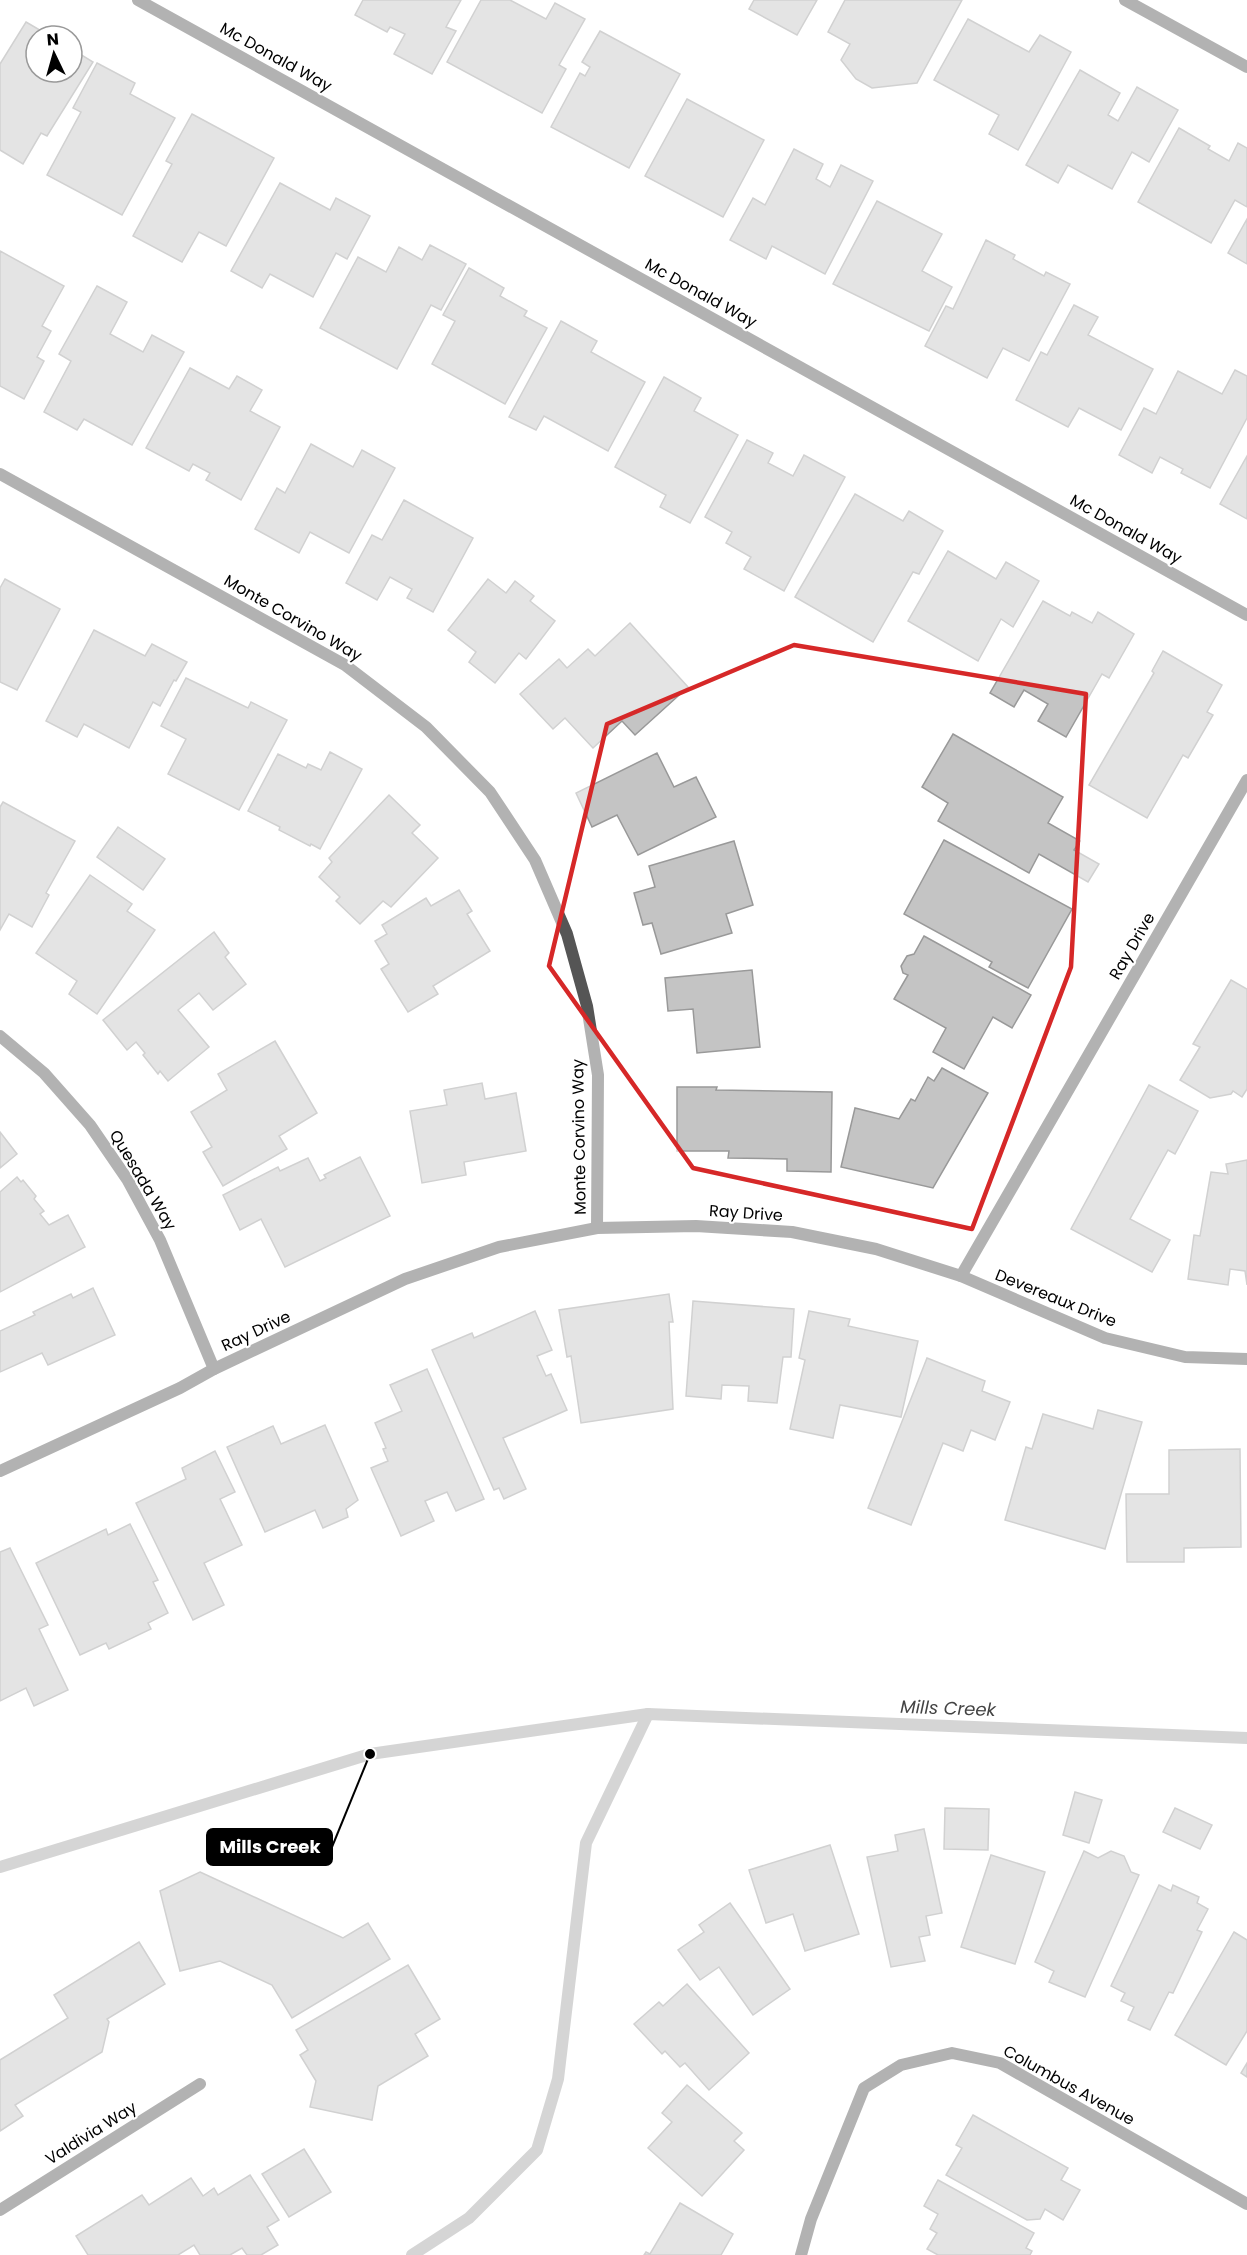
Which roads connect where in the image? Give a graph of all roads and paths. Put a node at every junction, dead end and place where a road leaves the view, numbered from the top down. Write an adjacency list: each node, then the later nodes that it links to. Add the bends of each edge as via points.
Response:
1 (138, 0): 5 (street, Mc Donald Way)
2 (1125, 0): 3 (street)
3 (1247, 67)
4 (0, 474): 8 (street, Monte Corvino Way, via 345,665 426,727 490,792 535,860 567,934 587,1006 598,1075)
5 (1247, 615)
6 (1247, 780): 9 (street, Ray Drive)
7 (0, 1036): 11 (street, Quesada Way, via 44,1073 90,1125 127,1179 160,1240)
8 (597, 1228): 9 (street, Ray Drive, via 696,1226 792,1232 876,1249); 11 (street, Ray Drive, via 499,1246 405,1279)
9 (961, 1276): 10 (street, Devereaux Drive, via 1105,1338 1185,1357)
10 (1247, 1359)
11 (214, 1369): 12 (street, Ray Drive)
12 (0, 1471)
13 (200, 2084): 15 (street, Valdivia Way)
14 (1247, 2204): 16 (street, Columbus Avenue, via 1000,2063 952,2054 901,2065 864,2088 811,2218)
15 (0, 2210)
16 (801, 2255)

